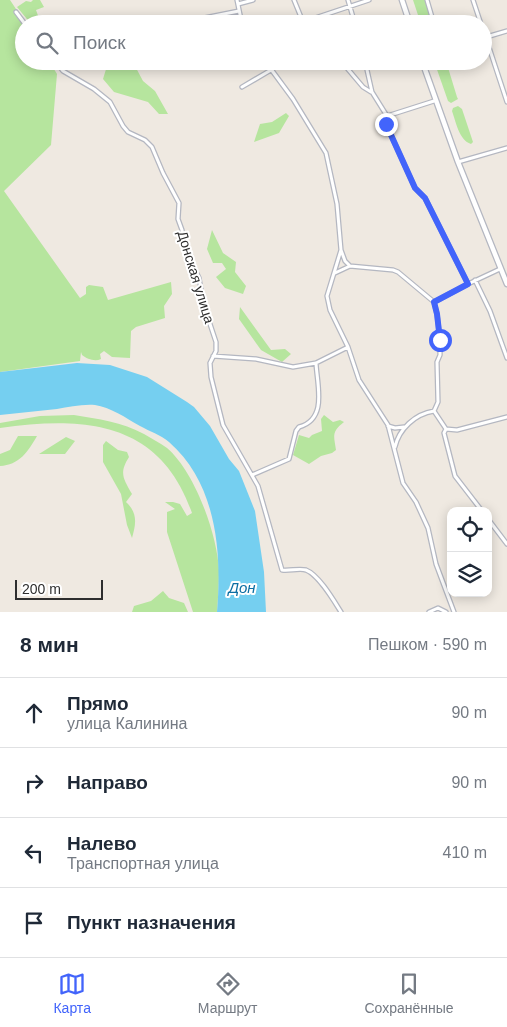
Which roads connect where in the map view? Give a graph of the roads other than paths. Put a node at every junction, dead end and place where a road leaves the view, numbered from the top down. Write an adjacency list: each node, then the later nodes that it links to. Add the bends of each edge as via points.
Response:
1 (253, 0): 8 (street)
2 (294, 0): 15 (street)
3 (348, 0): 9 (street)
4 (369, 0): 9 (street)
5 (402, 0): 18 (main road)
6 (426, 0): 19 (street)
7 (473, 0): 20 (street)
8 (238, 2): 10 (street)
9 (350, 7): 16 (street); 17 (street)
10 (239, 11): 13 (street); 14 (street)
11 (16, 12): 12 (street)
12 (18, 15)
13 (219, 15)
14 (240, 15)
15 (301, 15)
16 (327, 15)
17 (352, 15)
18 (407, 15)
19 (431, 15)
20 (479, 15)
21 (507, 31): 22 (street)
22 (492, 36)
23 (492, 60): 32 (street)
24 (62, 70): 45 (street, Донская улица, via 110,102 128,132 152,147 179,203 178,219 184,246 199,278 216,342)
25 (271, 70): 29 (street); 36 (street, via 326,153 338,204)
26 (348, 70): 30 (street)
27 (367, 70): 30 (street)
28 (425, 70): 31 (main road)
29 (242, 87)
30 (372, 92): 33 (street)
31 (434, 101): 33 (street); 35 (main road)
32 (507, 102)
33 (387, 116): 41 (street, via 386,124 415,188 425,198)
34 (507, 148): 35 (street)
35 (458, 162): 38 (main road)
36 (341, 250): 37 (street, via 344,261); 39 (street)
37 (350, 266): 39 (street); 43 (street, via 393,270)
38 (500, 269): 40 (street); 42 (main road)
39 (335, 274): 44 (street, via 327,296 330,310)
40 (475, 280): 41 (street); 46 (street)
41 (468, 284): 43 (street)
42 (507, 284)
43 (434, 302): 48 (street, via 440,340 438,402)
44 (348, 346): 47 (street); 50 (street, via 359,380)
45 (212, 356): 47 (street, via 256,359 293,367); 54 (street, Донская улица, via 211,377 223,425)
46 (507, 358)
47 (316, 363): 54 (street, via 320,393 311,421 298,427 289,459)
48 (434, 411): 51 (street); 52 (street)
49 (507, 417): 52 (street, via 457,430)
50 (388, 425): 51 (street); 53 (street)
51 (404, 427): 53 (street)
52 (446, 429): 55 (street, via 444,433 455,476)
53 (394, 449): 61 (street, via 403,483 428,528 436,564)
54 (252, 475): 58 (street, Донская улица, via 282,570 306,570 313,574)
55 (479, 507)
56 (492, 524): 57 (street)
57 (507, 544)
58 (341, 612)
59 (429, 612): 60 (street, via 438,608)
60 (446, 612)
61 (453, 612)

